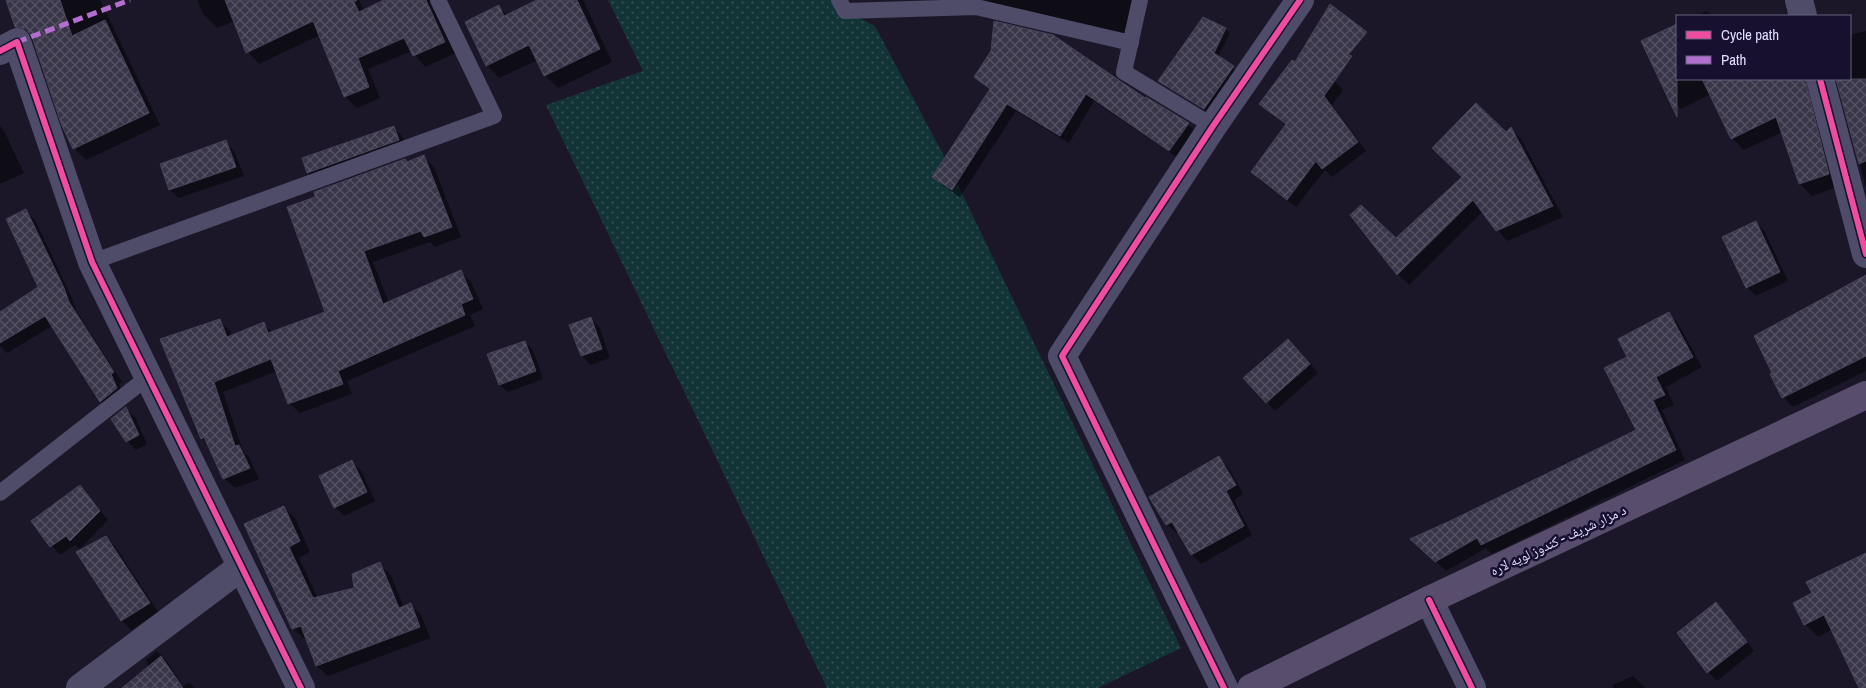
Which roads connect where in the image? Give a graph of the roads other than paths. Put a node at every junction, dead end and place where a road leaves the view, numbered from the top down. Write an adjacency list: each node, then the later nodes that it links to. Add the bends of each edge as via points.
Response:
1 (438, 0): 12 (lane, via 494,116)
2 (839, 0): 7 (lane, via 845,12 976,7)
3 (1140, 0): 7 (lane)
4 (1300, 0): 10 (street)
5 (1799, 0): 6 (street)
6 (1803, 15)
7 (1131, 43): 10 (lane, via 1124,72)
8 (0, 51): 12 (street, via 17,42)
9 (1820, 80): 11 (street)
10 (1214, 126): 20 (street, via 1062,356)
11 (1866, 254)
12 (92, 262): 13 (street)
13 (148, 377): 15 (lane); 16 (street)
14 (1866, 395): 17 (main road, د مزار شریف - کندوز لویه لاره)
15 (0, 492)
16 (241, 567): 18 (street); 19 (street)
17 (1429, 600): 21 (main road, د مزار شریف - کندوز لویه لاره); 22 (street)
18 (80, 688)
19 (301, 688)
20 (1224, 688)
21 (1251, 688)
22 (1472, 688)

